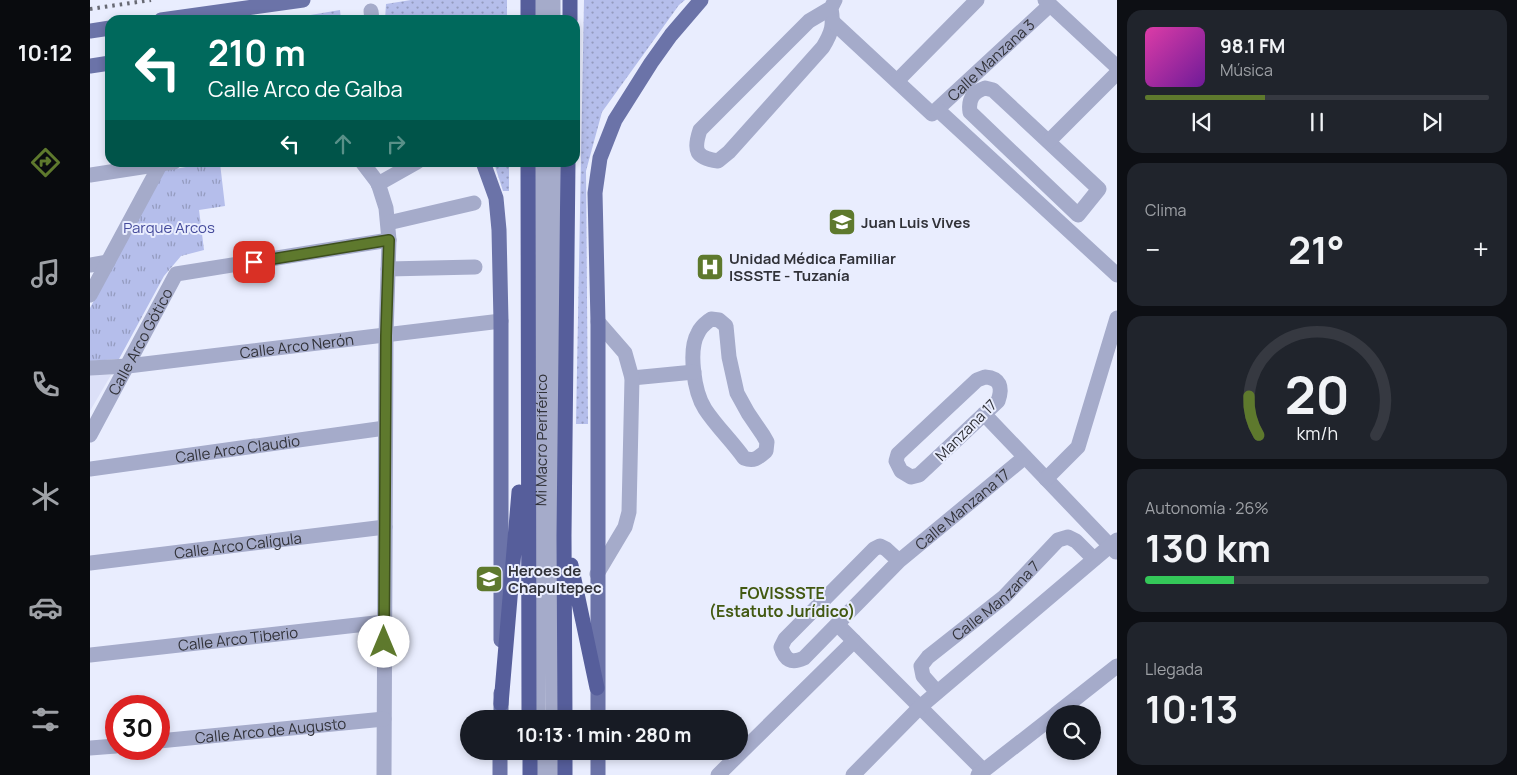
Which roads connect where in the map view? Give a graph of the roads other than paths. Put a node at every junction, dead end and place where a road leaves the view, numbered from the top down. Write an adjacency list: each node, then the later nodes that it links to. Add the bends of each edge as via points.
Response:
1 (303, 0): 9 (main road)
2 (528, 0): 13 (highway)
3 (541, 0): 14 (street)
4 (553, 0): 15 (street)
5 (570, 0): 16 (highway)
6 (701, 0): 47 (main road, via 651,63 615,120 600,158 594,193)
7 (977, 0): 22 (street)
8 (1047, 2): 21 (street); 23 (street, Calle Manzana 3)
9 (255, 9): 10 (main road)
10 (216, 10): 12 (main road)
11 (833, 10): 11 (street, via 809,20 700,130 695,144 705,159 718,161 729,152 823,47 830,36); 22 (street)
12 (188, 15)
13 (528, 15)
14 (541, 15)
15 (553, 15)
16 (570, 15)
17 (105, 29): 18 (main road)
18 (90, 31)
19 (105, 64): 20 (main road)
20 (90, 66)
21 (1117, 67): 24 (street)
22 (898, 81): 23 (street)
23 (935, 112): 43 (street)
24 (1049, 141): 24 (street, via 993,90 977,90 971,96 970,112 1078,215 1099,190)
25 (146, 167): 34 (street)
26 (165, 167): 39 (street)
27 (367, 167): 35 (street)
28 (408, 167): 35 (street)
29 (485, 167): 46 (main road, via 496,198)
30 (528, 167): 53 (highway)
31 (541, 167): 79 (street, Mi Macro Periférico)
32 (553, 167): 80 (street, Mi Macro Periférico)
33 (568, 167): 61 (highway)
34 (90, 175)
35 (378, 184): 37 (street)
36 (474, 203): 37 (street)
37 (388, 223): 38 (street)
38 (389, 240): 42 (street); 49 (street, Calle Arco Gótico, via 176,274)
39 (108, 262): 40 (street); 44 (street)
40 (90, 266)
41 (474, 266): 42 (street)
42 (388, 269): 48 (street)
43 (1117, 275)
44 (90, 295)
45 (1117, 318): 59 (street, via 1078,447)
46 (501, 321): 48 (street, Calle Arco Nerón); 76 (main road)
47 (598, 322): 52 (street, via 624,353); 66 (main road)
48 (386, 336): 49 (street, Calle Arco Nerón); 55 (street)
49 (128, 366): 50 (street, Calle Arco Nerón); 56 (street, Calle Arco Gótico)
50 (90, 368)
51 (694, 372): 51 (street, via 693,349 697,334 711,319 719,320 726,326 737,393 767,442 766,451 758,458 744,458 704,408); 52 (street)
52 (632, 378): 66 (street, via 629,512 625,527)
53 (528, 401): 77 (highway); 78 (highway)
54 (984, 414): 54 (street, Manzana 17, via 920,475 911,477 902,471 896,461 898,454 977,380 993,377 1001,392 998,401); 57 (street)
55 (385, 428): 58 (street, Calle Arco Claudio); 60 (street)
56 (90, 435)
57 (1025, 457): 59 (street); 64 (street, Calle Manzana 17)
58 (90, 469)
59 (1046, 479): 62 (street)
60 (386, 527): 65 (street, Calle Arco Calígula); 67 (street)
61 (564, 536): 72 (highway); 81 (highway)
62 (1115, 546): 63 (street, Calle Manzana 7)
63 (1094, 559): 73 (street, Calle Manzana 7); 73 (street, Calle Manzana 7, via 1068,536 1058,540 1004,597 920,666 923,676)
64 (899, 561): 68 (street, Calle Manzana 17); 68 (street, Calle Manzana 17, via 880,546 874,550 785,639 781,647 784,655 789,661 804,658)
65 (90, 563)
66 (597, 574): 72 (main road)
67 (384, 622): 70 (street, Calle Arco Tiberio); 83 (street)
68 (838, 624): 69 (street)
69 (854, 641): 75 (street); 102 (street)
70 (90, 655)
71 (1117, 666): 74 (street)
72 (598, 688): 82 (main road)
73 (938, 692): 75 (street, Calle Manzana 7)
74 (1067, 705)
75 (920, 707): 94 (street); 103 (street, Calle Manzana 7)
76 (500, 710)
77 (500, 710)
78 (529, 710)
79 (538, 710)
80 (552, 710)
81 (565, 710)
82 (598, 710)
83 (384, 719): 85 (street, Calle Arco de Augusto); 95 (street)
84 (1046, 722): 94 (street)
85 (170, 740)
86 (105, 747): 87 (street)
87 (90, 748)
88 (500, 760): 96 (main road)
89 (530, 760): 97 (highway)
90 (538, 760): 98 (street)
91 (552, 760): 99 (street)
92 (565, 760): 100 (highway)
93 (598, 760): 101 (main road)
94 (981, 773)
95 (384, 775)
96 (500, 775)
97 (530, 775)
98 (538, 775)
99 (552, 775)
100 (565, 775)
101 (598, 775)
102 (718, 775)
103 (853, 775)

